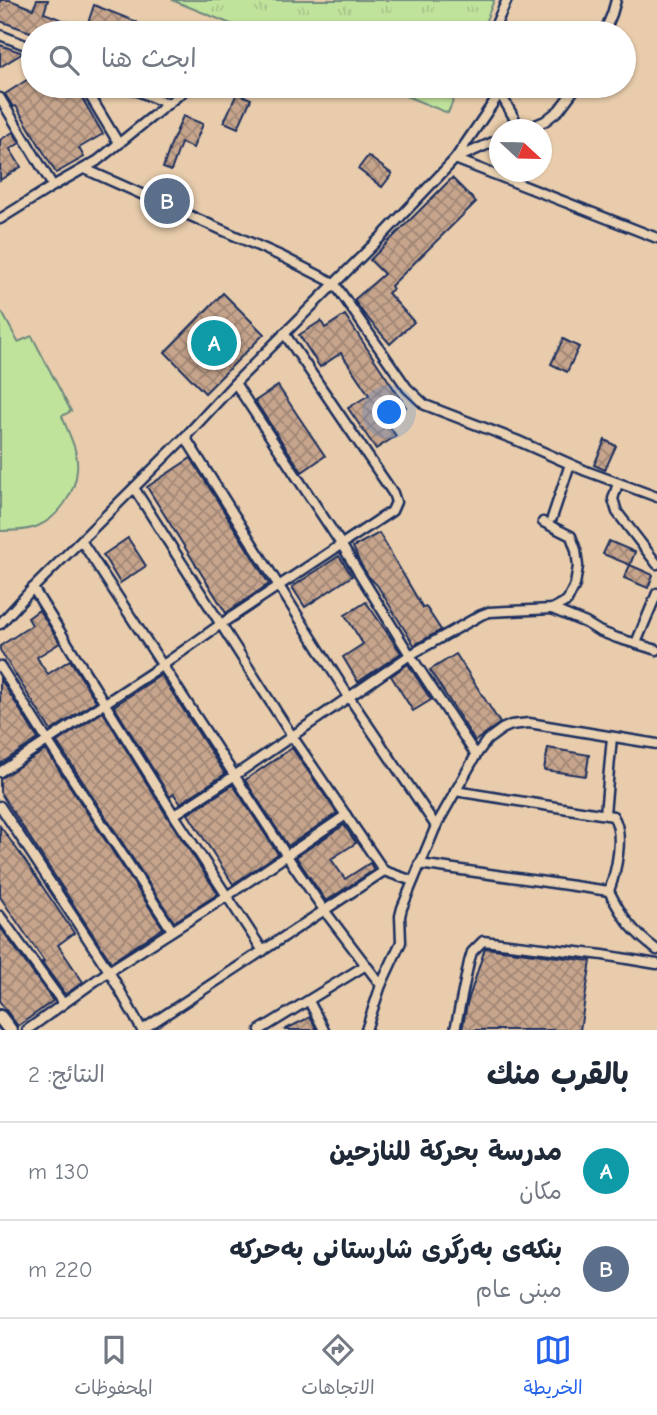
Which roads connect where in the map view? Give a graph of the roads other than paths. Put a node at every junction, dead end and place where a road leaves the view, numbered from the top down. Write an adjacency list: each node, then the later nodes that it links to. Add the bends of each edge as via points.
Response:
1 (507, 0): 3 (street)
2 (616, 0): 4 (street)
3 (497, 21)
4 (609, 21)
5 (0, 35): 6 (street)
6 (21, 43)
7 (0, 98): 21 (street)
8 (91, 98): 17 (street)
9 (154, 98): 14 (street)
10 (175, 98): 14 (street)
11 (493, 98): 19 (street)
12 (503, 98): 15 (street)
13 (568, 98): 16 (street)
14 (168, 104): 17 (street)
15 (516, 119)
16 (548, 119)
17 (120, 144): 20 (street)
18 (489, 144): 19 (street)
19 (456, 159): 23 (street); 24 (street)
20 (85, 169): 21 (street); 24 (street)
21 (53, 186): 22 (street)
22 (1, 216)
23 (657, 239)
24 (334, 283): 25 (street); 28 (street, via 418,400)
25 (284, 333): 26 (street); 33 (street, via 396,502 392,511)
26 (234, 383): 27 (street); 33 (street)
27 (186, 437): 30 (street); 35 (street)
28 (570, 464): 29 (street); 38 (street, via 547,520 570,536 578,566 567,601)
29 (618, 483): 31 (street); 34 (street, via 613,499 617,512)
30 (134, 488): 32 (street); 40 (street)
31 (657, 497)
32 (82, 542): 36 (street); 44 (street)
33 (341, 544): 35 (street); 43 (street)
34 (657, 564)
35 (280, 586): 40 (street); 46 (street)
36 (33, 588): 39 (street); 47 (street)
37 (657, 593): 41 (street)
38 (552, 609): 41 (street); 43 (street, via 489,612)
39 (0, 624)
40 (221, 624): 44 (street); 48 (street)
41 (636, 643): 42 (street)
42 (657, 650)
43 (410, 655): 46 (street); 52 (street)
44 (163, 665): 47 (street); 54 (street)
45 (0, 666): 50 (street)
46 (349, 697): 48 (street); 60 (street)
47 (105, 703): 50 (street); 58 (street)
48 (292, 736): 54 (street); 59 (street)
49 (612, 737): 51 (street); 52 (street, via 520,723 494,734); 57 (street)
50 (47, 740): 53 (street); 69 (street)
51 (657, 744)
52 (476, 755): 55 (street)
53 (0, 772)
54 (234, 776): 58 (street); 61 (street)
55 (455, 791): 57 (street); 60 (street)
56 (0, 806): 74 (street)
57 (604, 814): 65 (street, via 613,816 618,826 616,871)
58 (174, 815): 66 (street)
59 (346, 815): 61 (street); 63 (street)
60 (436, 826): 62 (street)
61 (287, 856): 66 (street); 67 (street)
62 (419, 864): 64 (street); 65 (street)
63 (384, 871): 64 (street); 67 (street)
64 (413, 881): 75 (street, via 401,912 401,942)
65 (610, 891): 70 (street, via 635,933)
66 (227, 896): 69 (street); 71 (street)
67 (324, 910): 71 (street); 73 (street)
68 (0, 916): 77 (street)
69 (172, 930): 74 (street)
70 (657, 950)
71 (263, 951): 81 (street)
72 (657, 964): 85 (street, via 483,941 469,962)
73 (366, 965): 75 (street); 76 (street)
74 (109, 971): 77 (street); 81 (street)
75 (381, 985): 84 (street)
76 (309, 1001): 82 (street); 83 (street)
77 (64, 1003): 80 (street)
78 (0, 1017): 79 (main road)
79 (10, 1030)
80 (27, 1030)
81 (142, 1030)
82 (260, 1030)
83 (324, 1030)
84 (366, 1030)
85 (456, 1030)

